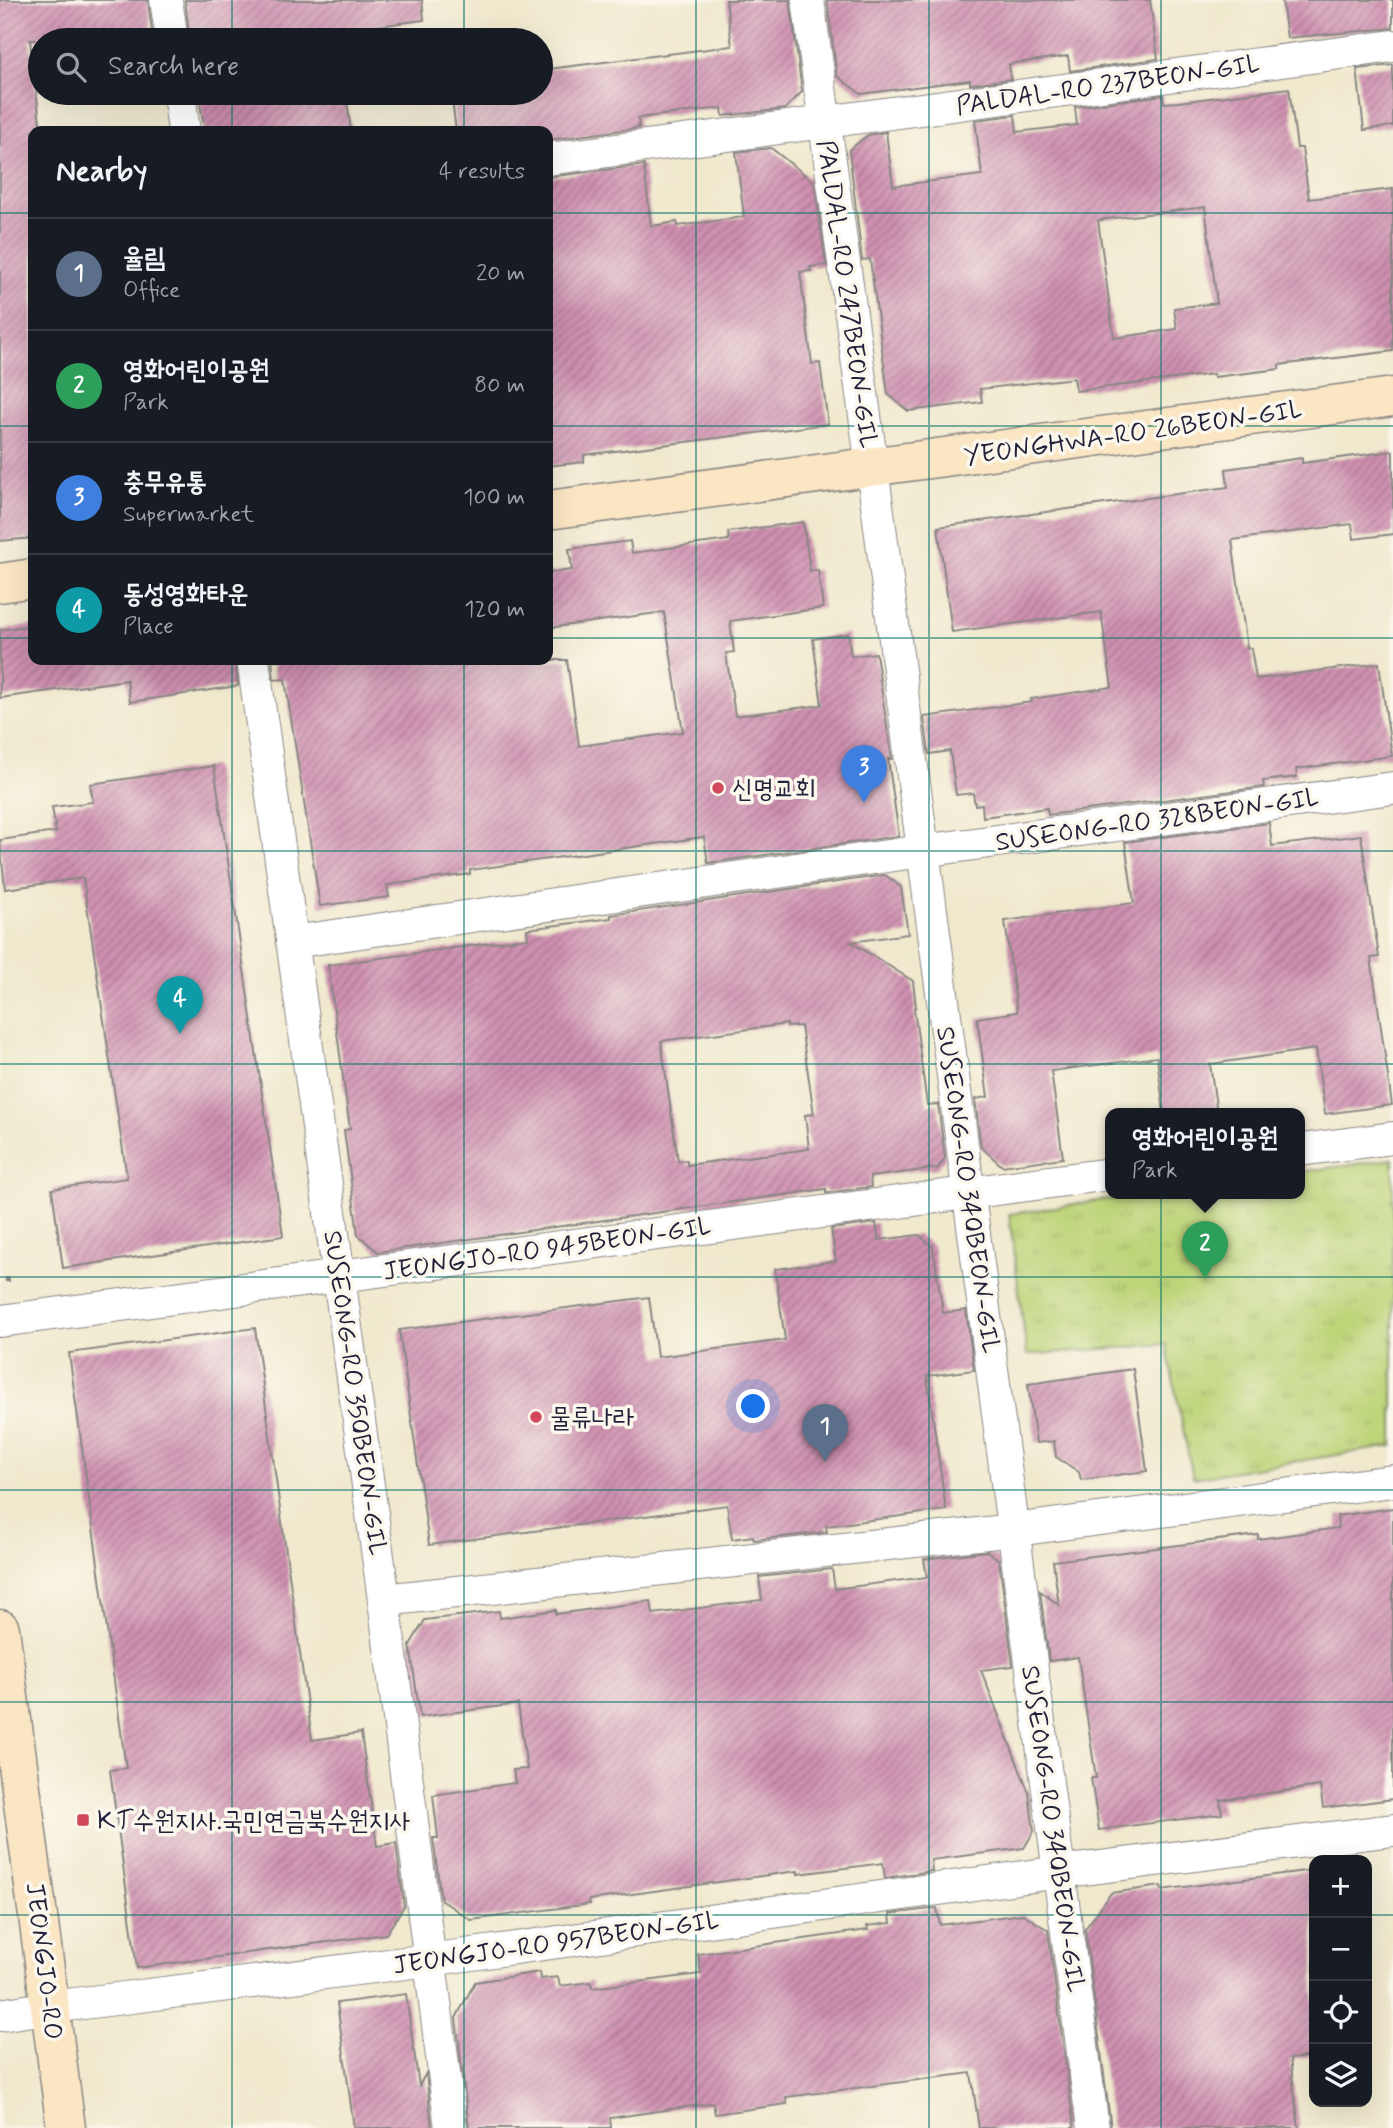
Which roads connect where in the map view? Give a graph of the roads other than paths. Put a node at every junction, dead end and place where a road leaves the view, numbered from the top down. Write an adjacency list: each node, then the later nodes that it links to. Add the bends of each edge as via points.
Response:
1 (166, 0): 3 (street)
2 (807, 0): 6 (street, PALDAL-RO 247BEON-GIL)
3 (170, 28)
4 (1393, 46): 6 (street, PALDAL-RO 237BEON-GIL)
5 (181, 105): 7 (street)
6 (824, 122): 8 (street, PALDAL-RO 247BEON-GIL); 10 (street, PALDAL-RO 247BEON-GIL)
7 (183, 126)
8 (553, 158)
9 (1393, 397): 10 (street, YEONGHWA-RO 26BEON-GIL)
10 (872, 467): 11 (street, YEONGHWA-RO 26BEON-GIL); 16 (street, SUSEONG-RO 340BEON-GIL)
11 (553, 509)
12 (28, 579): 13 (street)
13 (0, 583)
14 (254, 665): 17 (street, SUSEONG-RO 350BEON-GIL)
15 (1393, 788): 16 (street, SUSEONG-RO 328BEON-GIL)
16 (922, 851): 17 (street); 21 (street, SUSEONG-RO 340BEON-GIL)
17 (292, 942): 22 (street, SUSEONG-RO 350BEON-GIL)
18 (1393, 1138): 19 (street)
19 (1305, 1149)
20 (1105, 1175): 21 (street, JEONGJO-RO 945BEON-GIL)
21 (970, 1192): 22 (street, JEONGJO-RO 945BEON-GIL); 25 (street, SUSEONG-RO 340BEON-GIL)
22 (340, 1276): 23 (street, JEONGJO-RO 945BEON-GIL); 26 (street, SUSEONG-RO 350BEON-GIL)
23 (0, 1321)
24 (1393, 1481): 25 (street)
25 (1014, 1530): 26 (street); 29 (street, SUSEONG-RO 340BEON-GIL)
26 (384, 1600): 30 (street, SUSEONG-RO 350BEON-GIL)
27 (0, 1629): 31 (street, JEONGJO-RO)
28 (1393, 1830): 29 (street, JEONGJO-RO 957BEON-GIL)
29 (1060, 1872): 30 (street, JEONGJO-RO 957BEON-GIL); 35 (street, SUSEONG-RO 340BEON-GIL)
30 (429, 1960): 31 (street, JEONGJO-RO 957BEON-GIL); 34 (street, SUSEONG-RO 350BEON-GIL)
31 (51, 2007): 32 (street, JEONGJO-RO 957BEON-GIL); 33 (street, JEONGJO-RO)
32 (0, 2015)
33 (66, 2128)
34 (451, 2128)
35 (1093, 2128)

